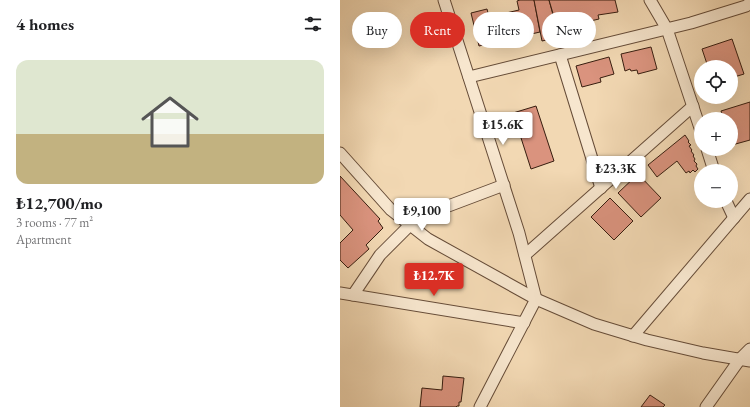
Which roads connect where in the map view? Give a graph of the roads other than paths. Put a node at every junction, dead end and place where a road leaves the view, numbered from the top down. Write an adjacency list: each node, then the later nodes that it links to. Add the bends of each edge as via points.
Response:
1 (444, 0): 6 (street)
2 (650, 0): 4 (street)
3 (750, 3): 4 (street)
4 (667, 29): 5 (street); 7 (street)
5 (560, 55): 6 (street); 11 (street)
6 (469, 77): 10 (street)
7 (693, 106): 8 (street); 11 (street)
8 (695, 112)
9 (340, 153): 15 (street, via 391,210)
10 (504, 185): 15 (street, via 443,208); 16 (street)
11 (601, 188): 16 (street)
12 (750, 199): 14 (street)
13 (729, 208): 14 (street)
14 (734, 218): 21 (street)
15 (410, 225): 18 (street, via 380,255); 19 (street, via 428,239)
16 (525, 256): 19 (street)
17 (340, 293): 18 (street)
18 (353, 295): 20 (street)
19 (536, 300): 20 (street); 21 (street, via 594,324)
20 (524, 323): 24 (street)
21 (633, 336): 23 (street)
22 (750, 349): 23 (street)
23 (745, 360): 25 (street)
24 (480, 407)
25 (706, 407)

